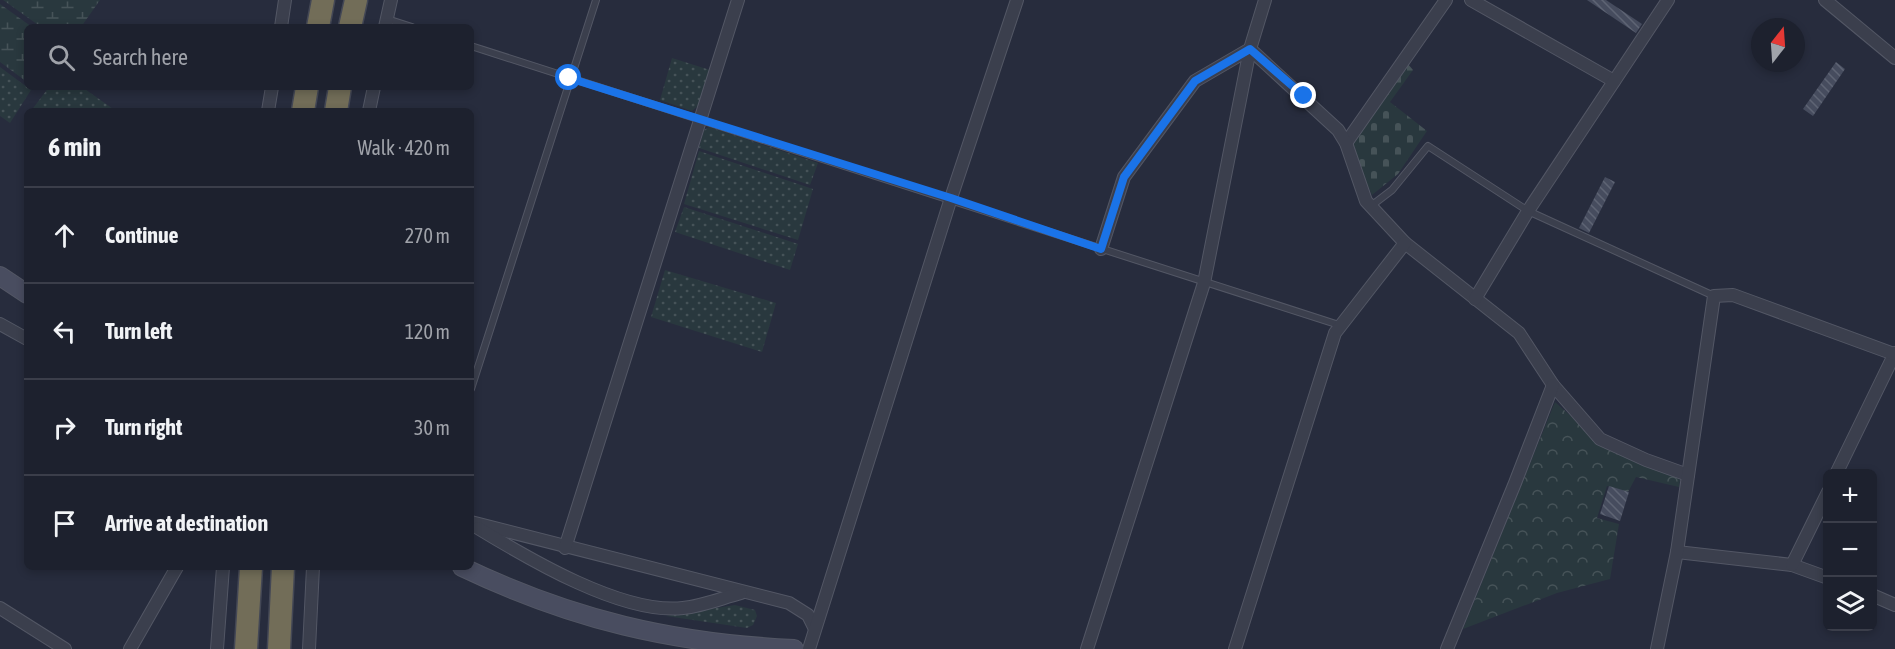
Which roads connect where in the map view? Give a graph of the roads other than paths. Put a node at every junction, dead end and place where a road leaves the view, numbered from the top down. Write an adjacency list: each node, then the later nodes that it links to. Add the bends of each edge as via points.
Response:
1 (285, 0): 14 (street)
2 (323, 0): 15 (highway)
3 (356, 0): 16 (highway)
4 (391, 0): 13 (street)
5 (596, 0): 20 (lane)
6 (738, 0): 30 (street)
7 (1017, 0): 32 (street)
8 (1265, 0): 18 (street)
9 (1446, 0): 31 (street)
10 (1471, 0): 21 (street)
11 (1668, 0): 21 (street)
12 (1825, 0): 19 (street)
13 (386, 23)
14 (281, 24)
15 (319, 24)
16 (352, 24)
17 (474, 47): 20 (lane)
18 (1250, 49): 31 (street, via 1326,116); 36 (street, via 1195,81 1124,177); 38 (street)
19 (1895, 58)
20 (569, 78): 30 (lane); 46 (lane)
21 (1614, 81): 34 (street)
22 (272, 90): 26 (street)
23 (306, 90): 27 (highway)
24 (340, 90): 28 (highway)
25 (373, 90): 29 (street)
26 (268, 108)
27 (304, 108)
28 (336, 108)
29 (370, 108)
30 (702, 120): 32 (lane); 53 (street)
31 (1346, 143): 33 (street)
32 (951, 198): 36 (lane); 67 (street)
33 (1370, 206): 34 (lane, via 1392,190 1428,146); 35 (street)
34 (1528, 211): 40 (lane); 41 (street)
35 (1405, 243): 41 (street); 43 (street)
36 (1101, 249): 38 (lane)
37 (0, 276): 39 (main road)
38 (1204, 283): 43 (lane); 76 (street)
39 (24, 292)
40 (1714, 296): 45 (street, via 1733,295); 49 (street)
41 (1475, 299): 47 (street, via 1519,333)
42 (0, 324): 44 (street)
43 (1339, 325): 77 (street)
44 (24, 337)
45 (1894, 354): 48 (street)
46 (474, 379)
47 (1553, 385): 49 (street, via 1600,439); 78 (street)
48 (1838, 469)
49 (1688, 475): 54 (street)
50 (1823, 500): 55 (street)
51 (474, 524): 53 (street)
52 (474, 525): 63 (street, via 543,566 631,601 682,608)
53 (565, 548): 63 (street)
54 (1677, 552): 55 (street); 79 (street)
55 (1792, 565): 62 (street)
56 (175, 570): 69 (street)
57 (223, 570): 70 (street)
58 (251, 570): 71 (highway)
59 (283, 570): 72 (highway)
60 (313, 570): 73 (street)
61 (469, 570): 74 (main road, via 525,595 626,627 712,644)
62 (1824, 577)
63 (746, 592): 67 (street, via 800,608)
64 (1877, 597): 65 (street)
65 (1895, 605)
66 (0, 608): 68 (street)
67 (814, 627): 75 (street)
68 (65, 649)
69 (130, 649)
70 (217, 649)
71 (246, 649)
72 (279, 649)
73 (309, 649)
74 (794, 649)
75 (809, 649)
76 (1087, 649)
77 (1235, 649)
78 (1447, 649)
79 (1657, 649)

